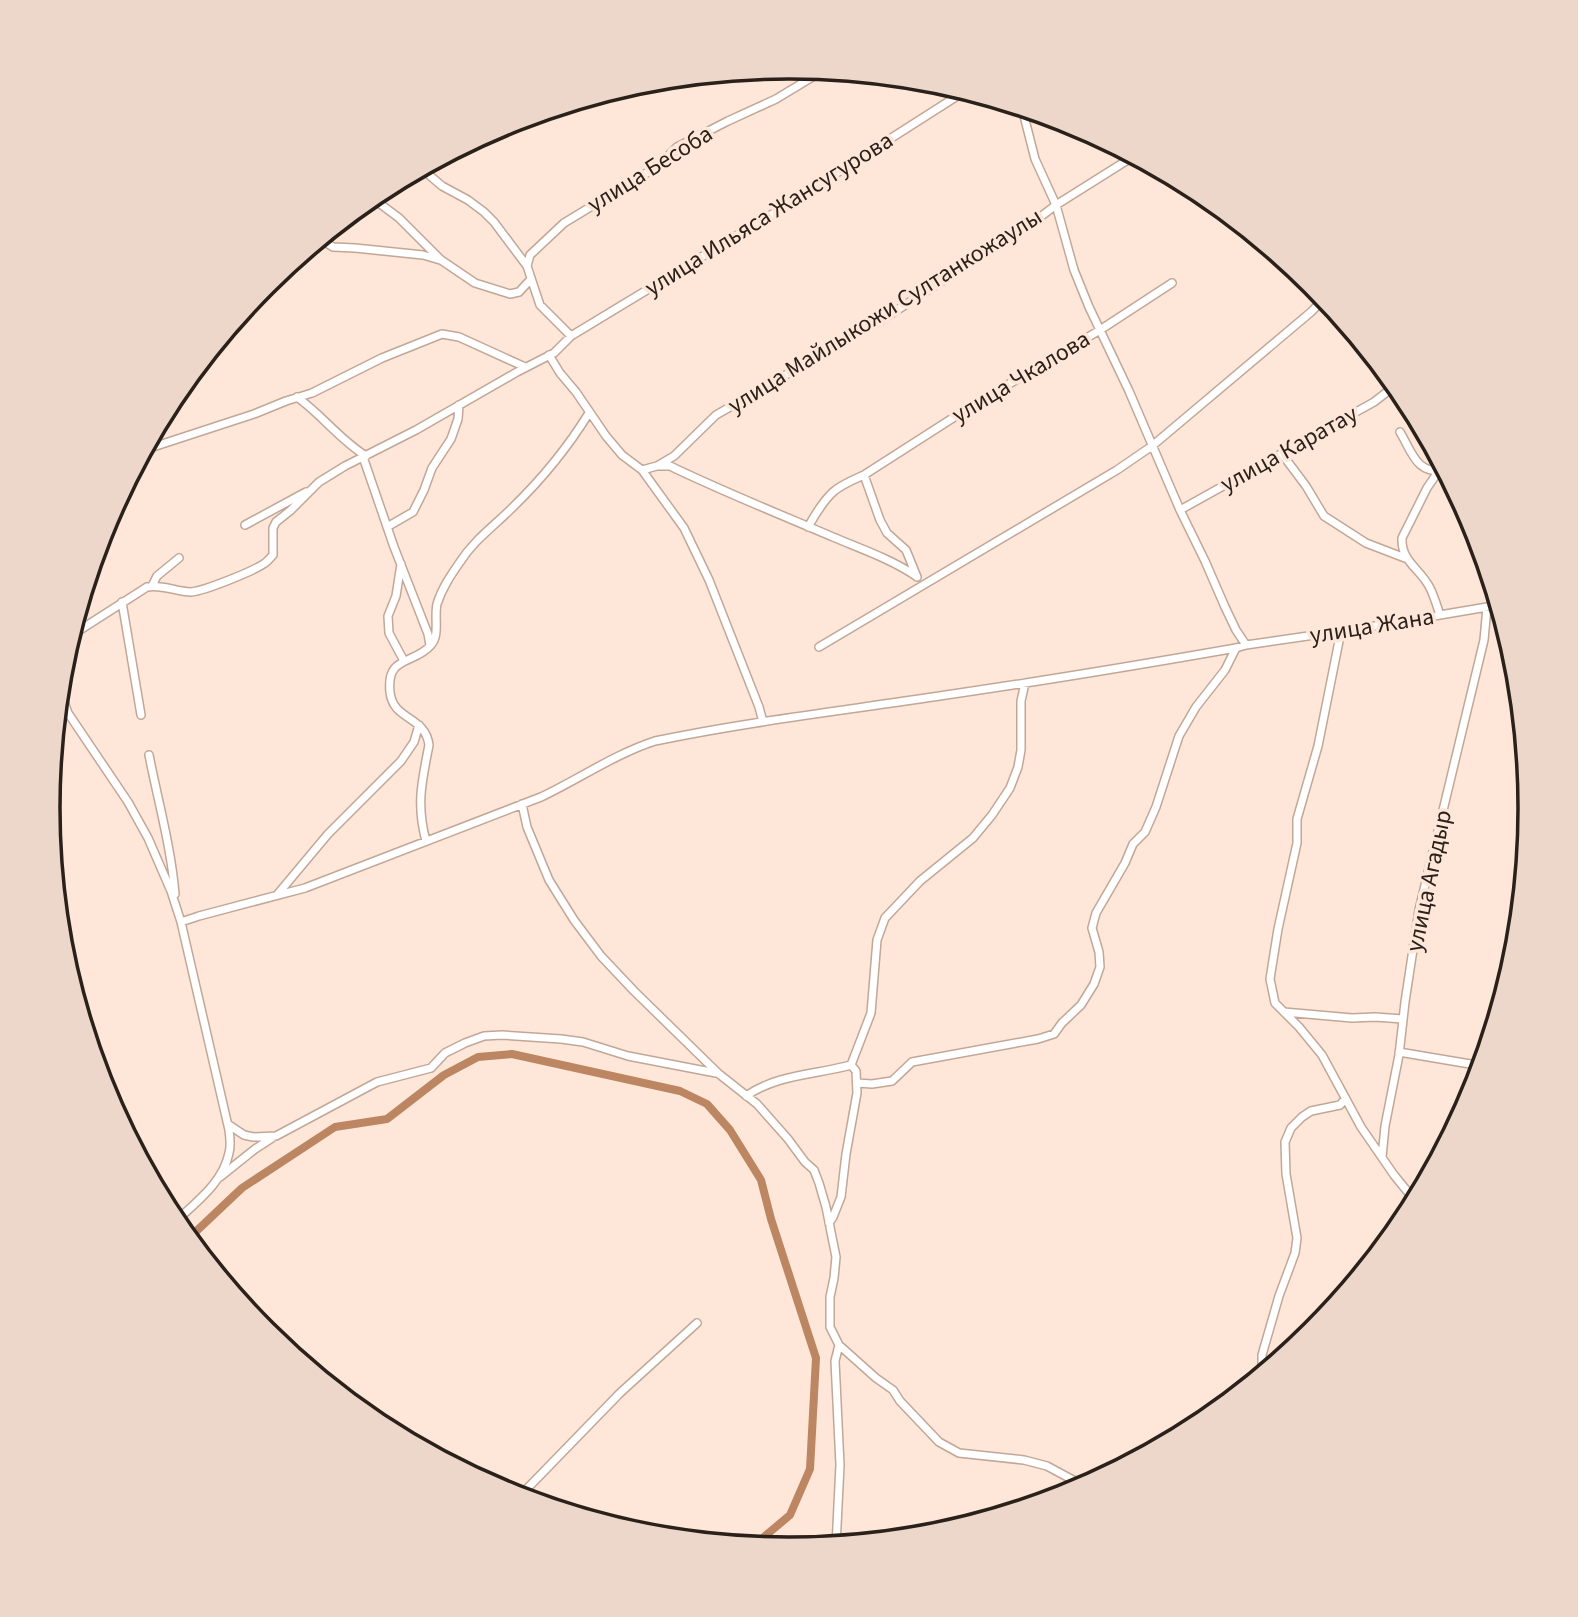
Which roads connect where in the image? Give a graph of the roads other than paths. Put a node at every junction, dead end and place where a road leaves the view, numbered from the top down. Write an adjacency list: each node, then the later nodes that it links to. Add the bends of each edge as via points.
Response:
1 (808, 80): 10 (street, улица Бесоба, via 677,147 658,166 564,223 530,256)
2 (953, 98): 15 (street, улица Ильяса Жансугурова, via 775,213)
3 (1025, 119): 7 (street, via 1035,159)
4 (1125, 161): 7 (street, улица Майлыкожи Султанкожаулы)
5 (429, 174): 10 (street, via 484,212)
6 (381, 204): 9 (street)
7 (1056, 205): 14 (street, via 1074,270); 27 (street, улица Майлыкожи Султанкожаулы, via 888,316 716,415 674,456)
8 (328, 244): 9 (street)
9 (441, 260): 11 (street, via 475,283 510,294 519,292)
10 (527, 266): 11 (street)
11 (531, 279): 15 (street, via 540,305)
12 (1172, 283): 14 (street, улица Чкалова)
13 (1317, 306): 24 (street)
14 (1100, 330): 24 (street); 30 (street, улица Чкалова)
15 (571, 336): 16 (street, улица Ильяса Жансугурова)
16 (549, 355): 17 (street, улица Ильяса Жансугурова); 21 (street)
17 (526, 367): 19 (street, via 442,334); 20 (street, улица Ильяса Жансугурова)
18 (1388, 391): 25 (street, улица Каратау)
19 (297, 397): 23 (street); 26 (street)
20 (459, 405): 26 (street, улица Ильяса Жансугурова); 35 (street, via 451,439 413,512)
21 (589, 413): 28 (street, via 622,455); 49 (street, via 534,486 462,558 438,602 436,637)
22 (1400, 432): 29 (street, via 1418,463 1425,470)
23 (156, 446)
24 (1152, 446): 33 (street); 41 (street)
25 (1282, 454): 33 (street, улица Каратау); 38 (street, via 1324,516 1366,543)
26 (365, 456): 32 (street, улица Ильяса Жансугурова); 35 (street)
27 (657, 466): 28 (street, улица Майлыкожи Султанкожаулы); 36 (street, via 670,467)
28 (642, 470): 56 (street, via 684,528 705,570)
29 (1435, 471)
30 (866, 473): 36 (street, улица Чкалова, via 833,492); 40 (street, via 880,520 906,550)
31 (1438, 476): 38 (street, via 1402,538)
32 (313, 489): 34 (street); 42 (street, via 276,522 273,555 266,563 199,591)
33 (1180, 510): 48 (street)
34 (245, 524)
35 (387, 527): 39 (street)
36 (808, 527): 40 (street)
37 (179, 558): 42 (street)
38 (1405, 558): 45 (street, via 1429,587)
39 (401, 564): 49 (street); 52 (street, via 388,616 389,633)
40 (917, 577): 41 (street)
41 (924, 584): 50 (street)
42 (152, 586): 43 (street)
43 (122, 602): 46 (street); 55 (street)
44 (1488, 607): 45 (street, улица Жана); 65 (street, улица Агадыр, via 1419,910)
45 (1440, 615): 47 (street, улица Жана)
46 (82, 628)
47 (1341, 631): 48 (street, улица Жана); 64 (street, via 1318,746 1297,819 1297,843 1270,979 1275,1003)
48 (1246, 645): 51 (street, улица Жана)
49 (430, 646): 52 (street)
50 (819, 647)
51 (1236, 648): 53 (street, улица Жана); 70 (street, via 1179,736 1145,832 1127,854 1097,913 1092,928 1100,967 1081,1005 1054,1034 912,1062 891,1081)
52 (404, 661): 57 (street, via 393,668 390,694 394,708)
53 (1025, 683): 56 (street, улица Жана); 68 (street, via 1021,750 1010,788 974,838 920,881 885,918 877,940 871,1013)
54 (67, 709): 62 (street, via 148,838)
55 (141, 715)
56 (763, 722): 59 (street, улица Жана, via 641,746)
57 (419, 725): 60 (street, via 429,746 420,790); 61 (street, via 401,761 328,834)
58 (149, 755): 62 (street, via 171,856)
59 (522, 804): 60 (street, улица Жана); 69 (street, via 549,880 574,920 601,956)
60 (426, 841): 61 (street, улица Жана)
61 (276, 895): 63 (street, улица Жана)
62 (175, 905): 63 (street)
63 (181, 922): 73 (street)
64 (1284, 1012): 65 (street); 72 (street, via 1322,1055)
65 (1403, 1018): 66 (street, улица Агадыр)
66 (1399, 1052): 67 (street); 75 (street, улица Агадыр)
67 (1472, 1064)
68 (851, 1065): 70 (street); 71 (street, via 784,1078)
69 (719, 1074): 71 (street); 74 (street, via 583,1042 484,1037 445,1053 431,1068 377,1082)
70 (857, 1083): 79 (street, via 841,1197)
71 (746, 1097): 79 (street, via 814,1170)
72 (1345, 1098): 75 (street); 82 (street, via 1340,1105 1301,1117 1285,1142 1297,1238)
73 (228, 1124): 74 (street, via 244,1135); 76 (street, via 229,1153)
74 (276, 1136): 76 (street)
75 (1382, 1157): 77 (street)
76 (218, 1179): 78 (street)
77 (1409, 1193)
78 (183, 1215)
79 (829, 1223): 81 (street, via 836,1257 830,1327)
80 (696, 1323): 84 (street)
81 (839, 1345): 83 (street, via 893,1390 939,1443 959,1453 1047,1465); 85 (street, via 835,1361 841,1465)
82 (1262, 1363)
83 (1073, 1480)
84 (527, 1489)
85 (837, 1536)

